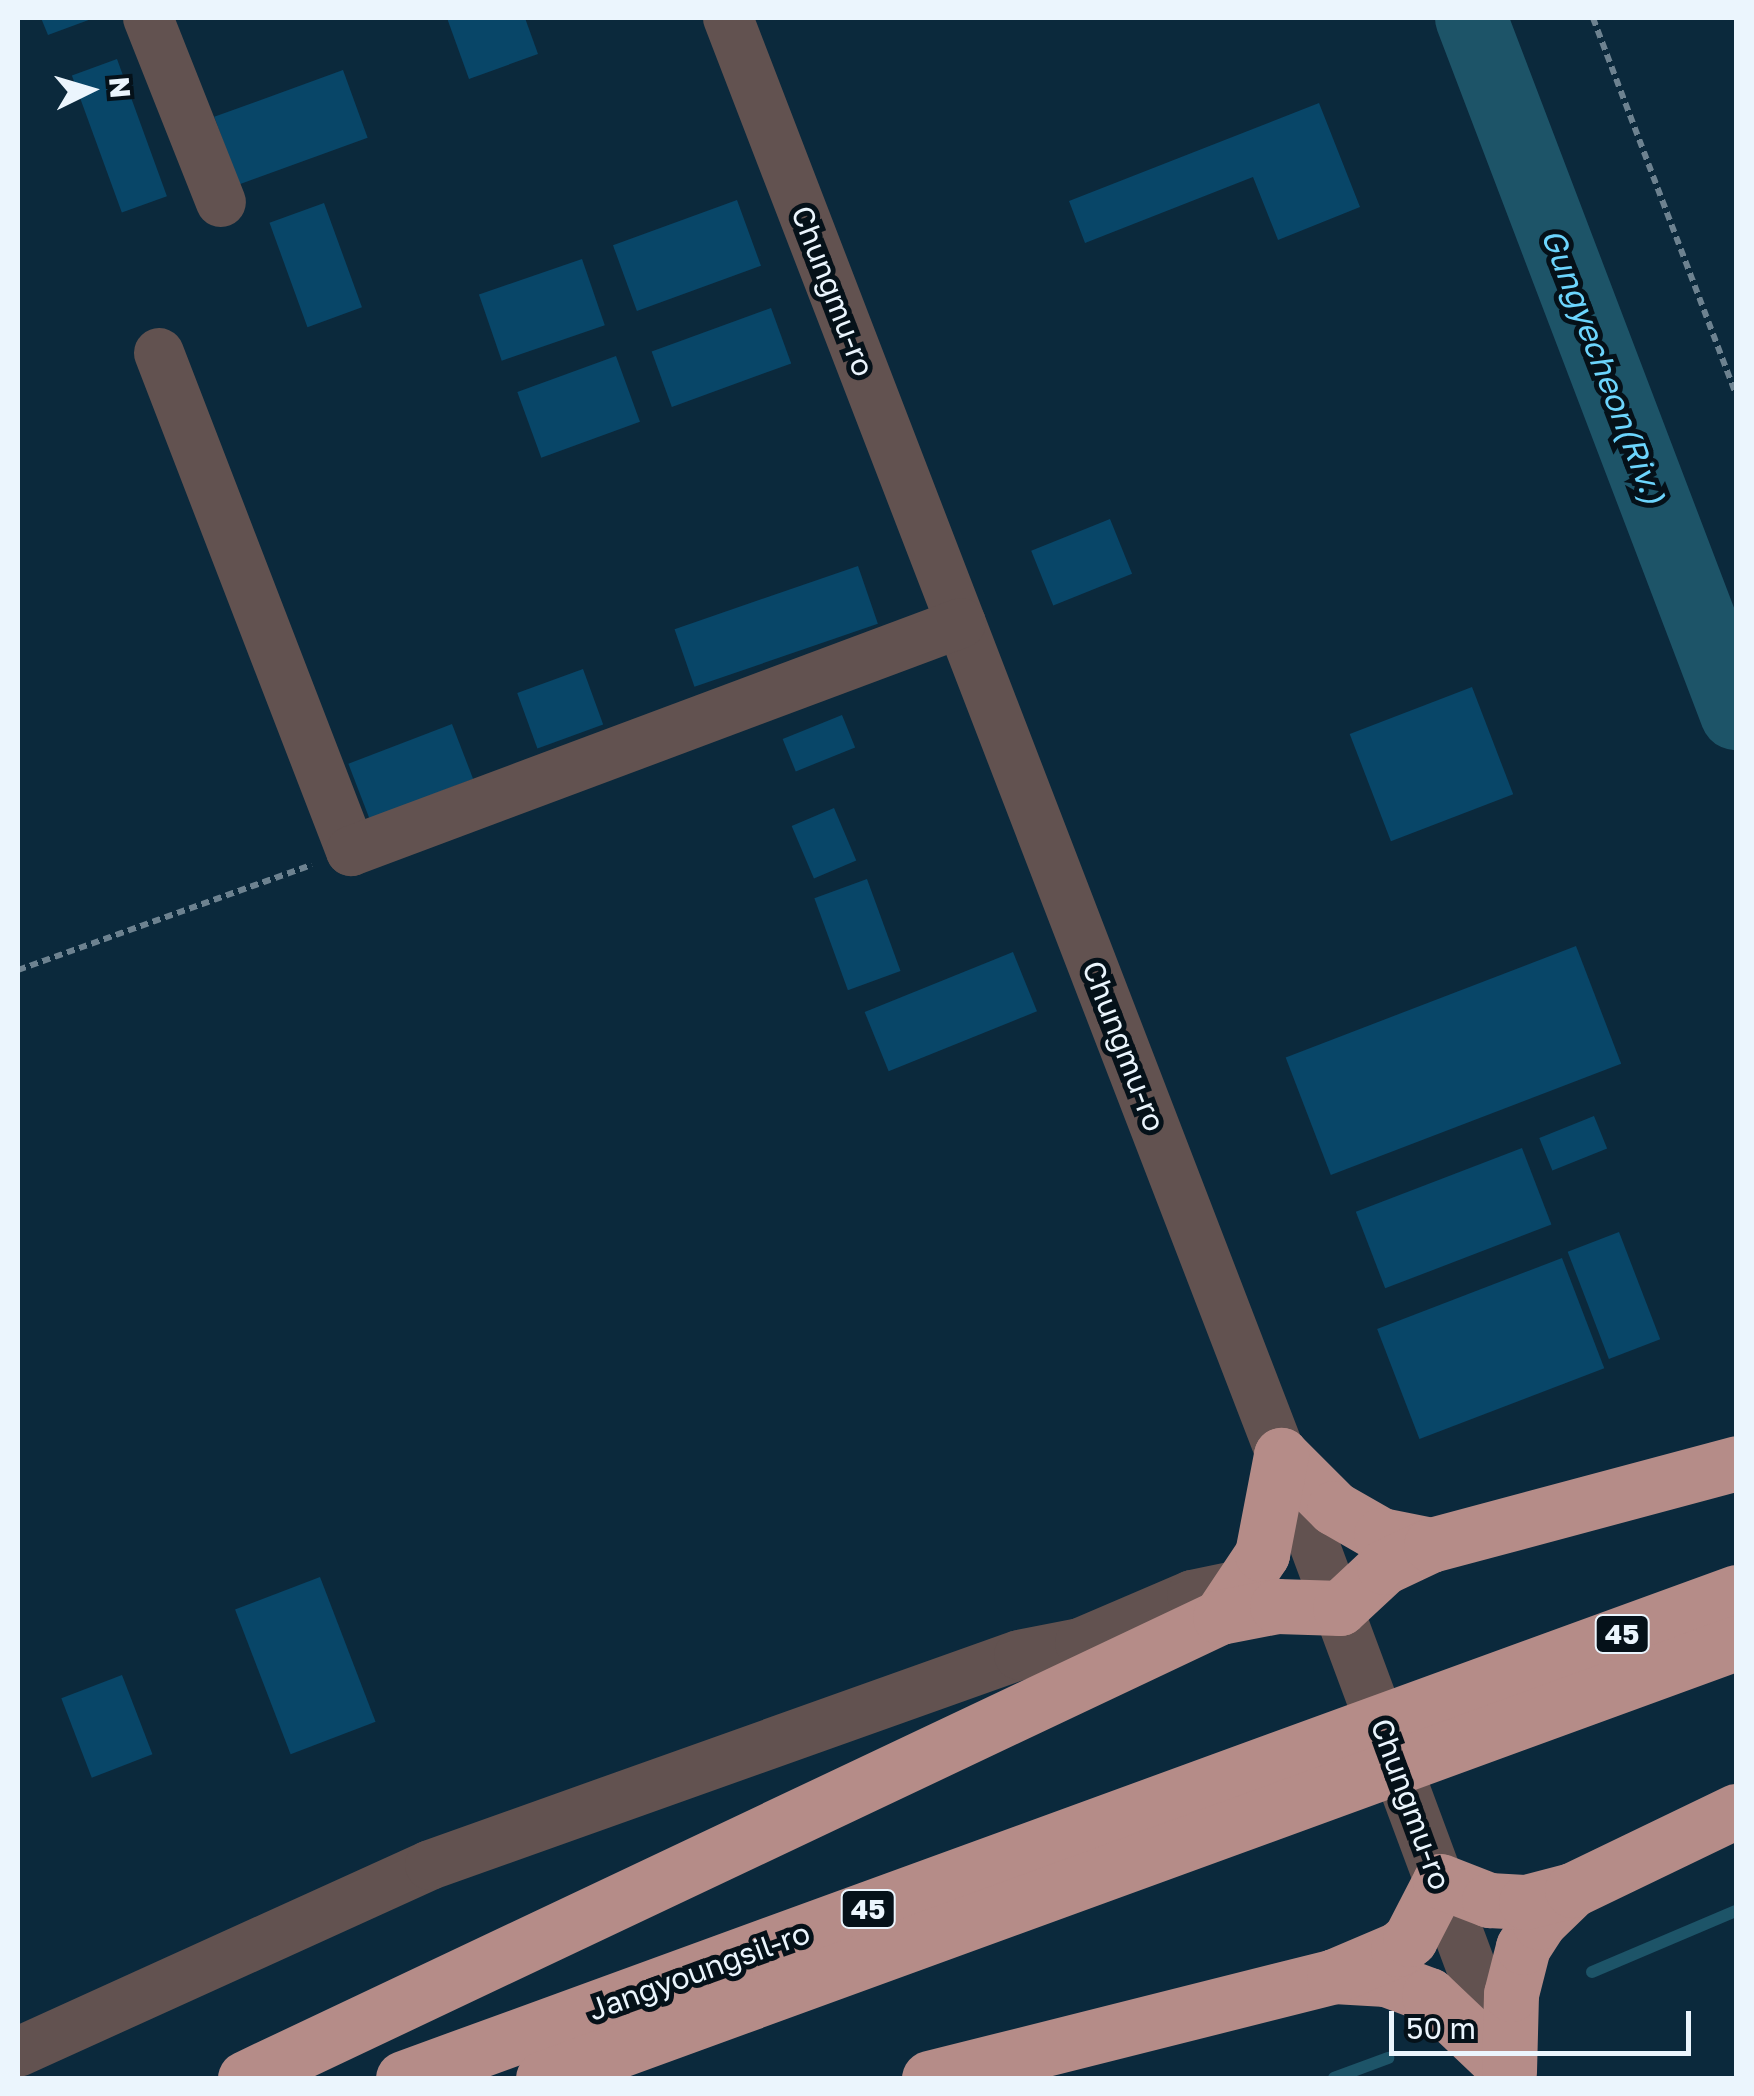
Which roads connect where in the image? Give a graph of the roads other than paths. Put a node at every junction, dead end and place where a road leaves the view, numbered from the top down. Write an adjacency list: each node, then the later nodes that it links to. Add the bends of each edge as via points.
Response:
1 (148, 18): 3 (street)
2 (728, 18): 5 (street, Chungmu-ro)
3 (221, 202)
4 (159, 352): 5 (street, via 351,851)
5 (961, 623): 6 (street, Chungmu-ro)
6 (1281, 1454): 8 (highway, via 1334,1508 1381,1535); 10 (highway, via 1262,1554); 11 (street, Chungmu-ro)
7 (1736, 1462): 8 (highway)
8 (1431, 1545): 11 (highway, via 1384,1567)
9 (1736, 1592): 13 (highway, 45)
10 (1230, 1601): 11 (highway); 19 (street, via 1192,1595 1080,1643 1019,1655 430,1865); 21 (highway)
11 (1340, 1608): 16 (street, Chungmu-ro)
12 (1736, 1643): 13 (highway, 45)
13 (1513, 1699): 14 (highway, 45)
14 (1339, 1762): 22 (highway, Jangyoungsil-ro / 45); 23 (highway, Jangyoungsil-ro / 45)
15 (1736, 1811): 17 (highway)
16 (1440, 1882): 17 (highway, via 1489,1900 1526,1902); 18 (highway, via 1410,1939); 20 (street, Chungmu-ro)
17 (1572, 1890): 20 (highway, via 1523,1946 1511,1994)
18 (1334, 1976): 20 (highway, via 1386,1978 1429,1995); 24 (highway)
19 (18, 2052)
20 (1511, 2074)
21 (245, 2078)
22 (402, 2078)
23 (543, 2078)
24 (929, 2078)

